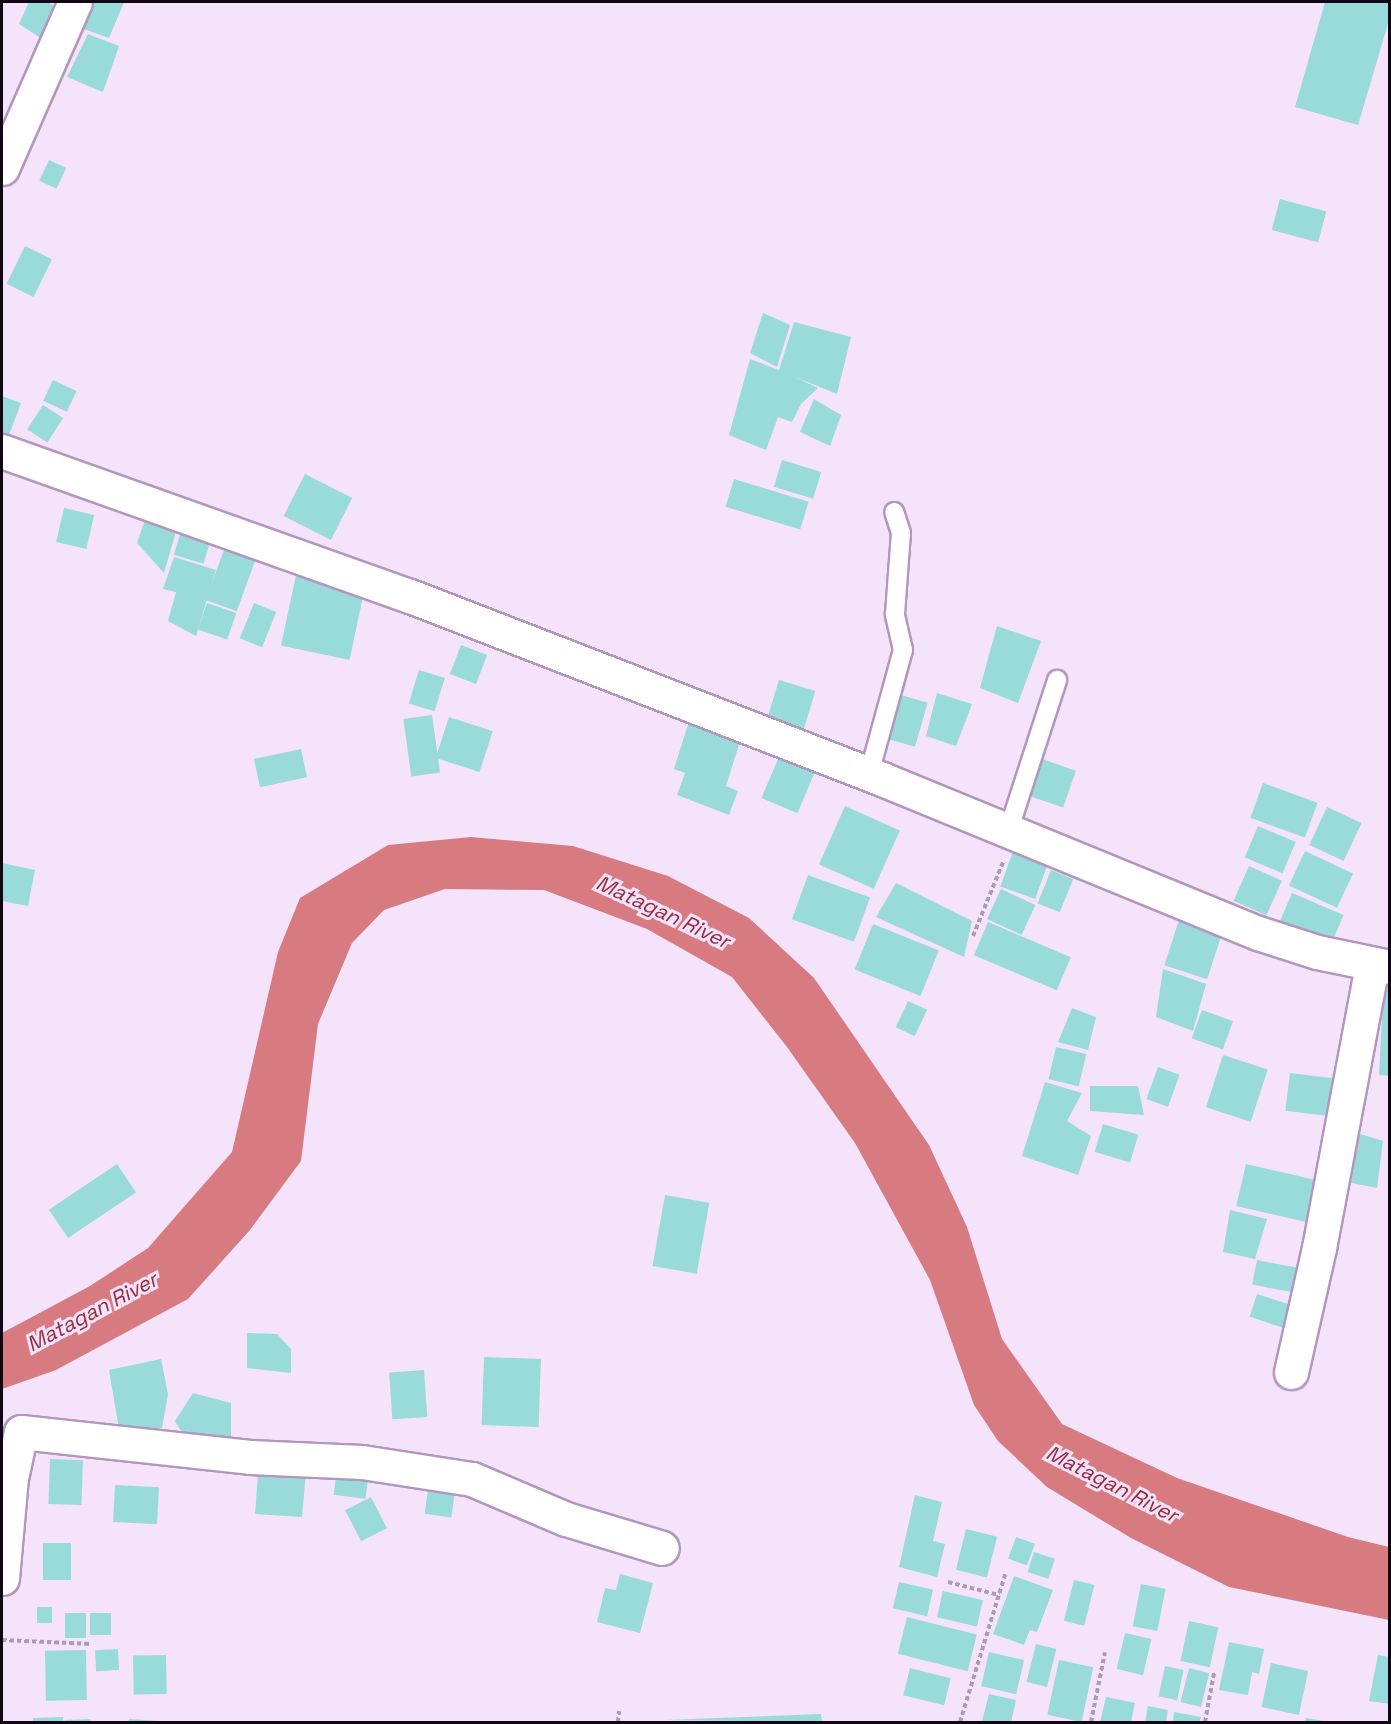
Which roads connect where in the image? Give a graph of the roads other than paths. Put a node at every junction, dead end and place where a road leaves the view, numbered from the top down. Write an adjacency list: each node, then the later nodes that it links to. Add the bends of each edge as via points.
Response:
1 (75, 2): 2 (street)
2 (2, 168)
3 (2, 452): 6 (street, via 253,537)
4 (894, 512): 6 (lane, via 901,533 895,614 903,650)
5 (1057, 680): 7 (lane)
6 (869, 774): 7 (street)
7 (1011, 832): 8 (street, via 1258,933)
8 (1381, 965): 9 (street)
9 (1291, 1372)
10 (662, 1548): 11 (street, via 566,1518 472,1479 362,1462 250,1457 21,1432)
11 (2, 1578)

